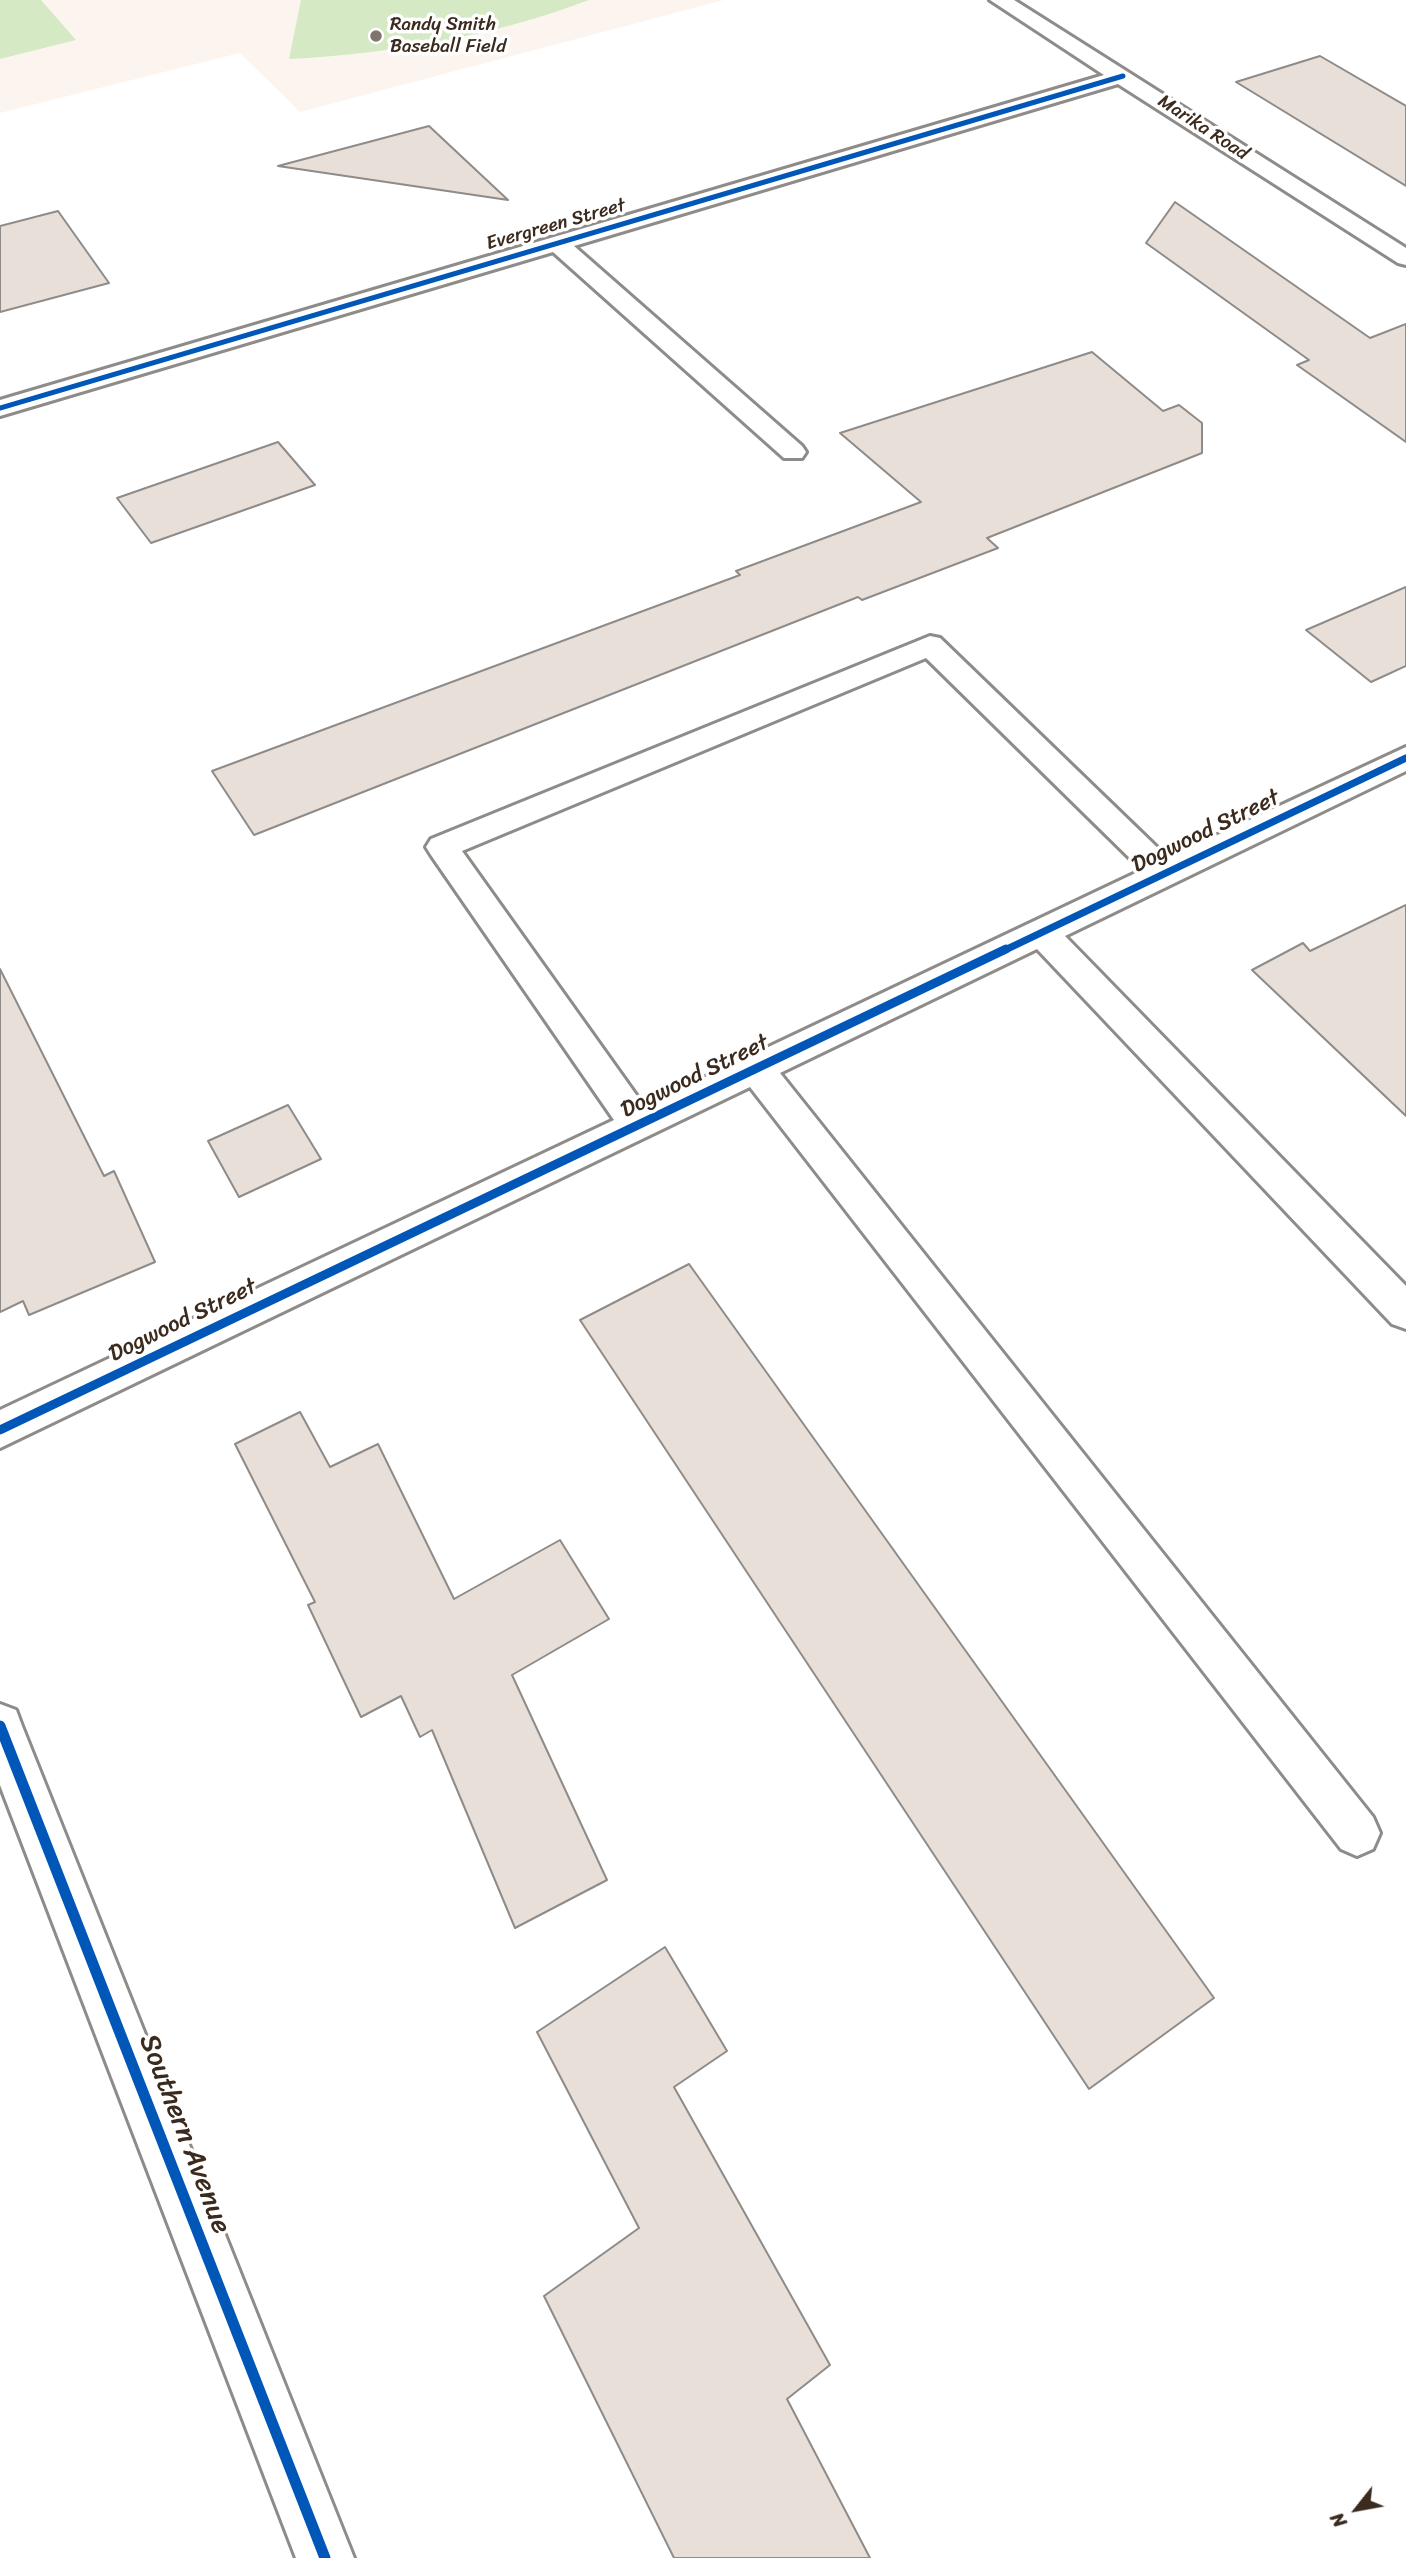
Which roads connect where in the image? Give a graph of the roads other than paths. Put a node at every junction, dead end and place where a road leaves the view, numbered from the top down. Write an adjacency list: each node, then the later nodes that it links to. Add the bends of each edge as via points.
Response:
1 (1000, 0): 2 (street, Marika Road)
2 (1123, 76): 3 (street, Evergreen Street); 4 (street, Marika Road)
3 (557, 243): 5 (street, Evergreen Street); 6 (street)
4 (1406, 258)
5 (0, 408)
6 (793, 452)
7 (1392, 764): 8 (street); 9 (street, Dogwood Street)
8 (1406, 794)
9 (1164, 873): 10 (street, Dogwood Street); 12 (street, via 930,645 442,846)
10 (1041, 932): 11 (street, Dogwood Street); 13 (street)
11 (756, 1069): 12 (street, Dogwood Street); 16 (street)
12 (637, 1125): 14 (street, Dogwood Street)
13 (1406, 1312)
14 (0, 1430)
15 (0, 1726): 17 (street, Southern Avenue)
16 (1357, 1833)
17 (325, 2558)

